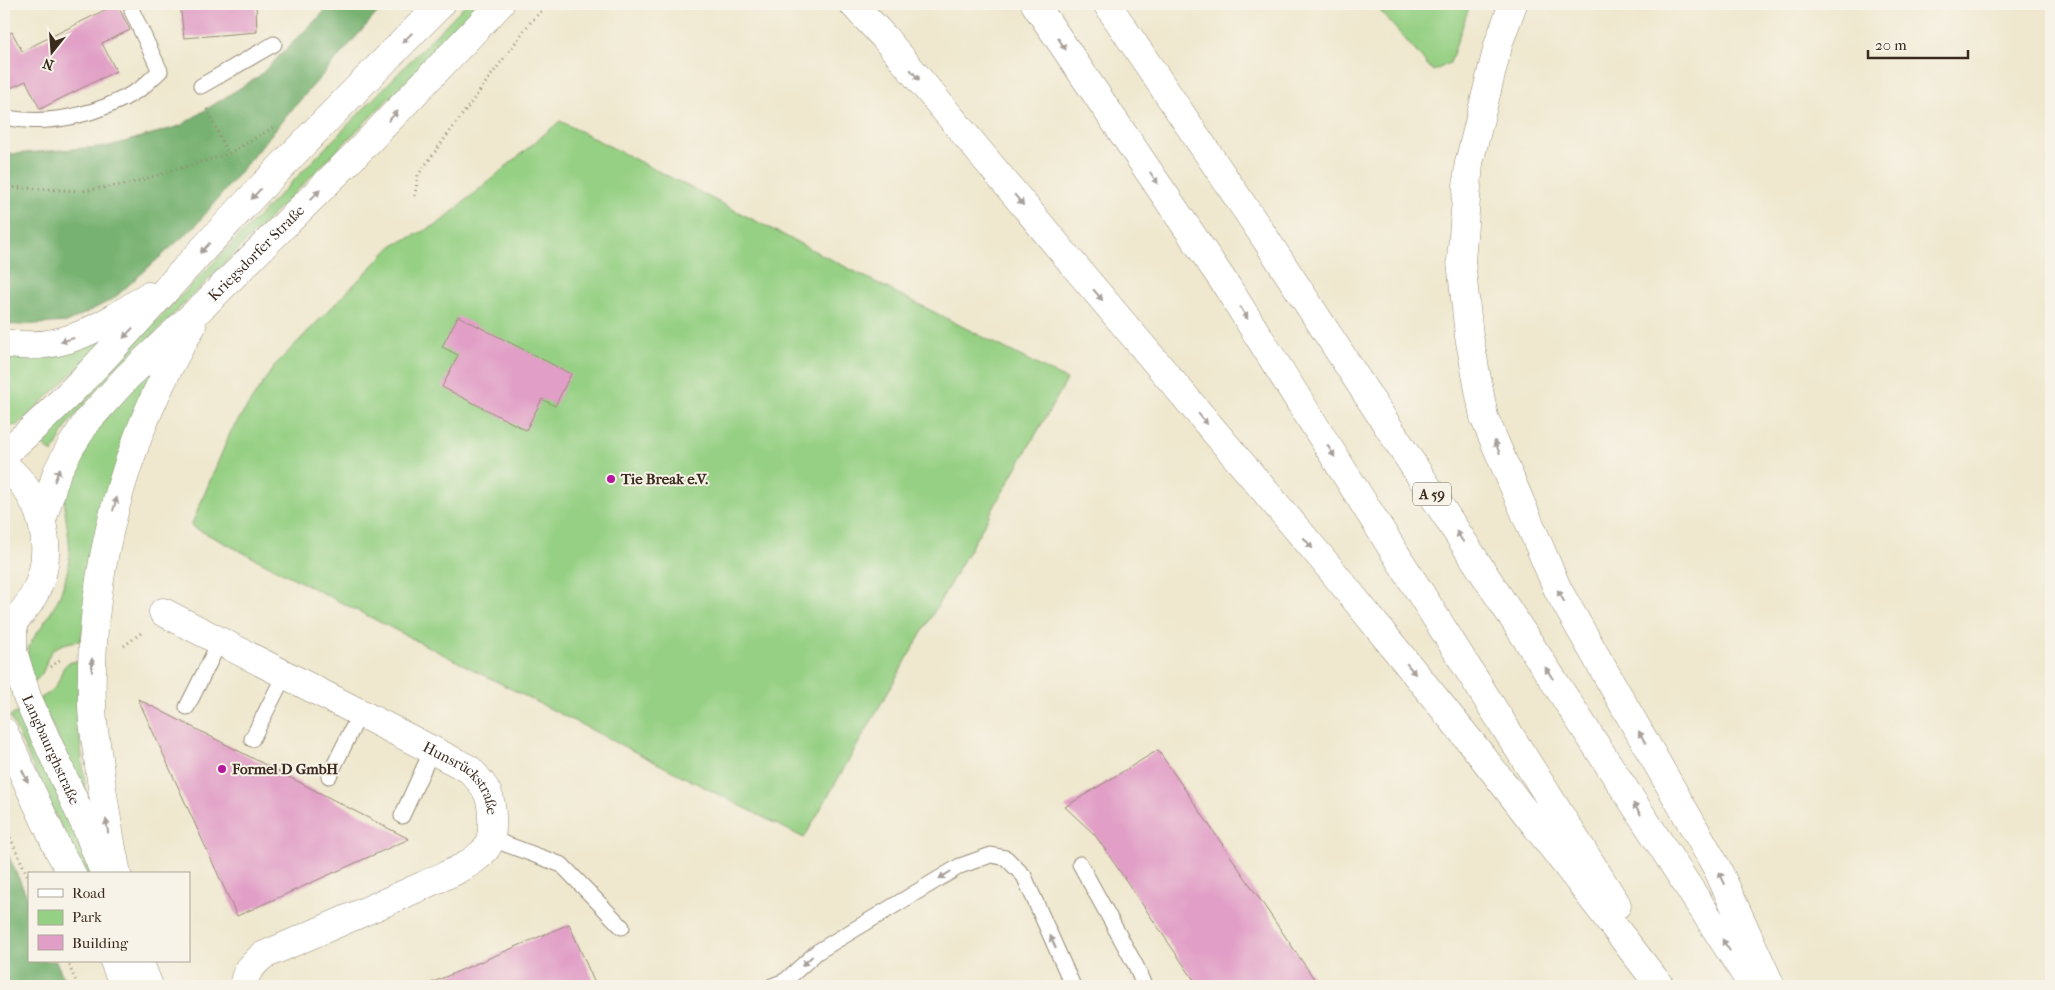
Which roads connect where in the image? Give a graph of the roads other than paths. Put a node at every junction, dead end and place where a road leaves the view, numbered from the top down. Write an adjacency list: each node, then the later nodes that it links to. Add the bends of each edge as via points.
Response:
1 (441, 4): 13 (main road, one-way to 13, via 325,120)
2 (500, 4): 14 (main road, Kriegsdorfer Straße, one-way to 2, via 359,151)
3 (853, 4): 9 (main road)
4 (859, 4): 9 (main road)
5 (1035, 4): 45 (main road, one-way to 45, via 1228,288)
6 (1106, 4): 46 (main road, A 59, one-way to 6, via 1265,238)
7 (1513, 4): 47 (main road, one-way to 7, via 1717,868 1558,590 1484,417 1469,336 1461,261 1469,162 1499,42)
8 (127, 10): 12 (lane, via 160,71 140,89 98,110 50,120 21,121)
9 (884, 37): 44 (main road, one-way to 44, via 1324,561)
10 (274, 44): 11 (lane)
11 (201, 86)
12 (4, 117)
13 (184, 270): 15 (main road, one-way to 15, via 120,315 86,334 50,344); 16 (main road, one-way to 16, via 94,370)
14 (206, 303): 18 (main road, Kriegsdorfer Straße, one-way to 14, via 57,472 88,420 127,377); 34 (main road, one-way to 14, via 92,707 92,652 105,552 115,504 151,407)
15 (4, 343)
16 (4, 454)
17 (4, 465): 18 (main road, via 33,497)
18 (42, 521): 20 (main road, via 46,548 42,576 30,601)
19 (163, 612): 21 (main road, Hunsrückstraße)
20 (8, 626): 33 (main road, Langbaurghstraße, via 12,652 27,697)
21 (220, 641): 22 (main road, Hunsrückstraße); 23 (lane)
22 (284, 674): 24 (main road, Hunsrückstraße); 26 (lane)
23 (186, 707)
24 (360, 713): 27 (main road, Hunsrückstraße); 28 (lane)
25 (4, 732): 32 (main road, one-way to 32)
26 (252, 739)
27 (432, 750): 29 (lane); 30 (main road, Hunsrückstraße, via 469,769 486,790 492,807)
28 (329, 776)
29 (402, 816)
30 (492, 838): 35 (lane, via 562,865); 40 (main road, Hunsrückstraße, via 483,853 465,865 262,956 244,977)
31 (1080, 864): 43 (lane)
32 (71, 872)
33 (103, 872)
34 (117, 872)
35 (622, 927)
36 (114, 962): 38 (main road)
37 (139, 962): 39 (main road)
38 (124, 986)
39 (149, 986)
40 (244, 986)
41 (772, 986): 42 (lane, one-way to 41, via 1024,876 1006,858 991,855 960,866 817,952 785,980)
42 (1073, 986)
43 (1144, 986)
44 (1660, 986)
45 (1668, 986)
46 (1753, 986)
47 (1771, 986)

